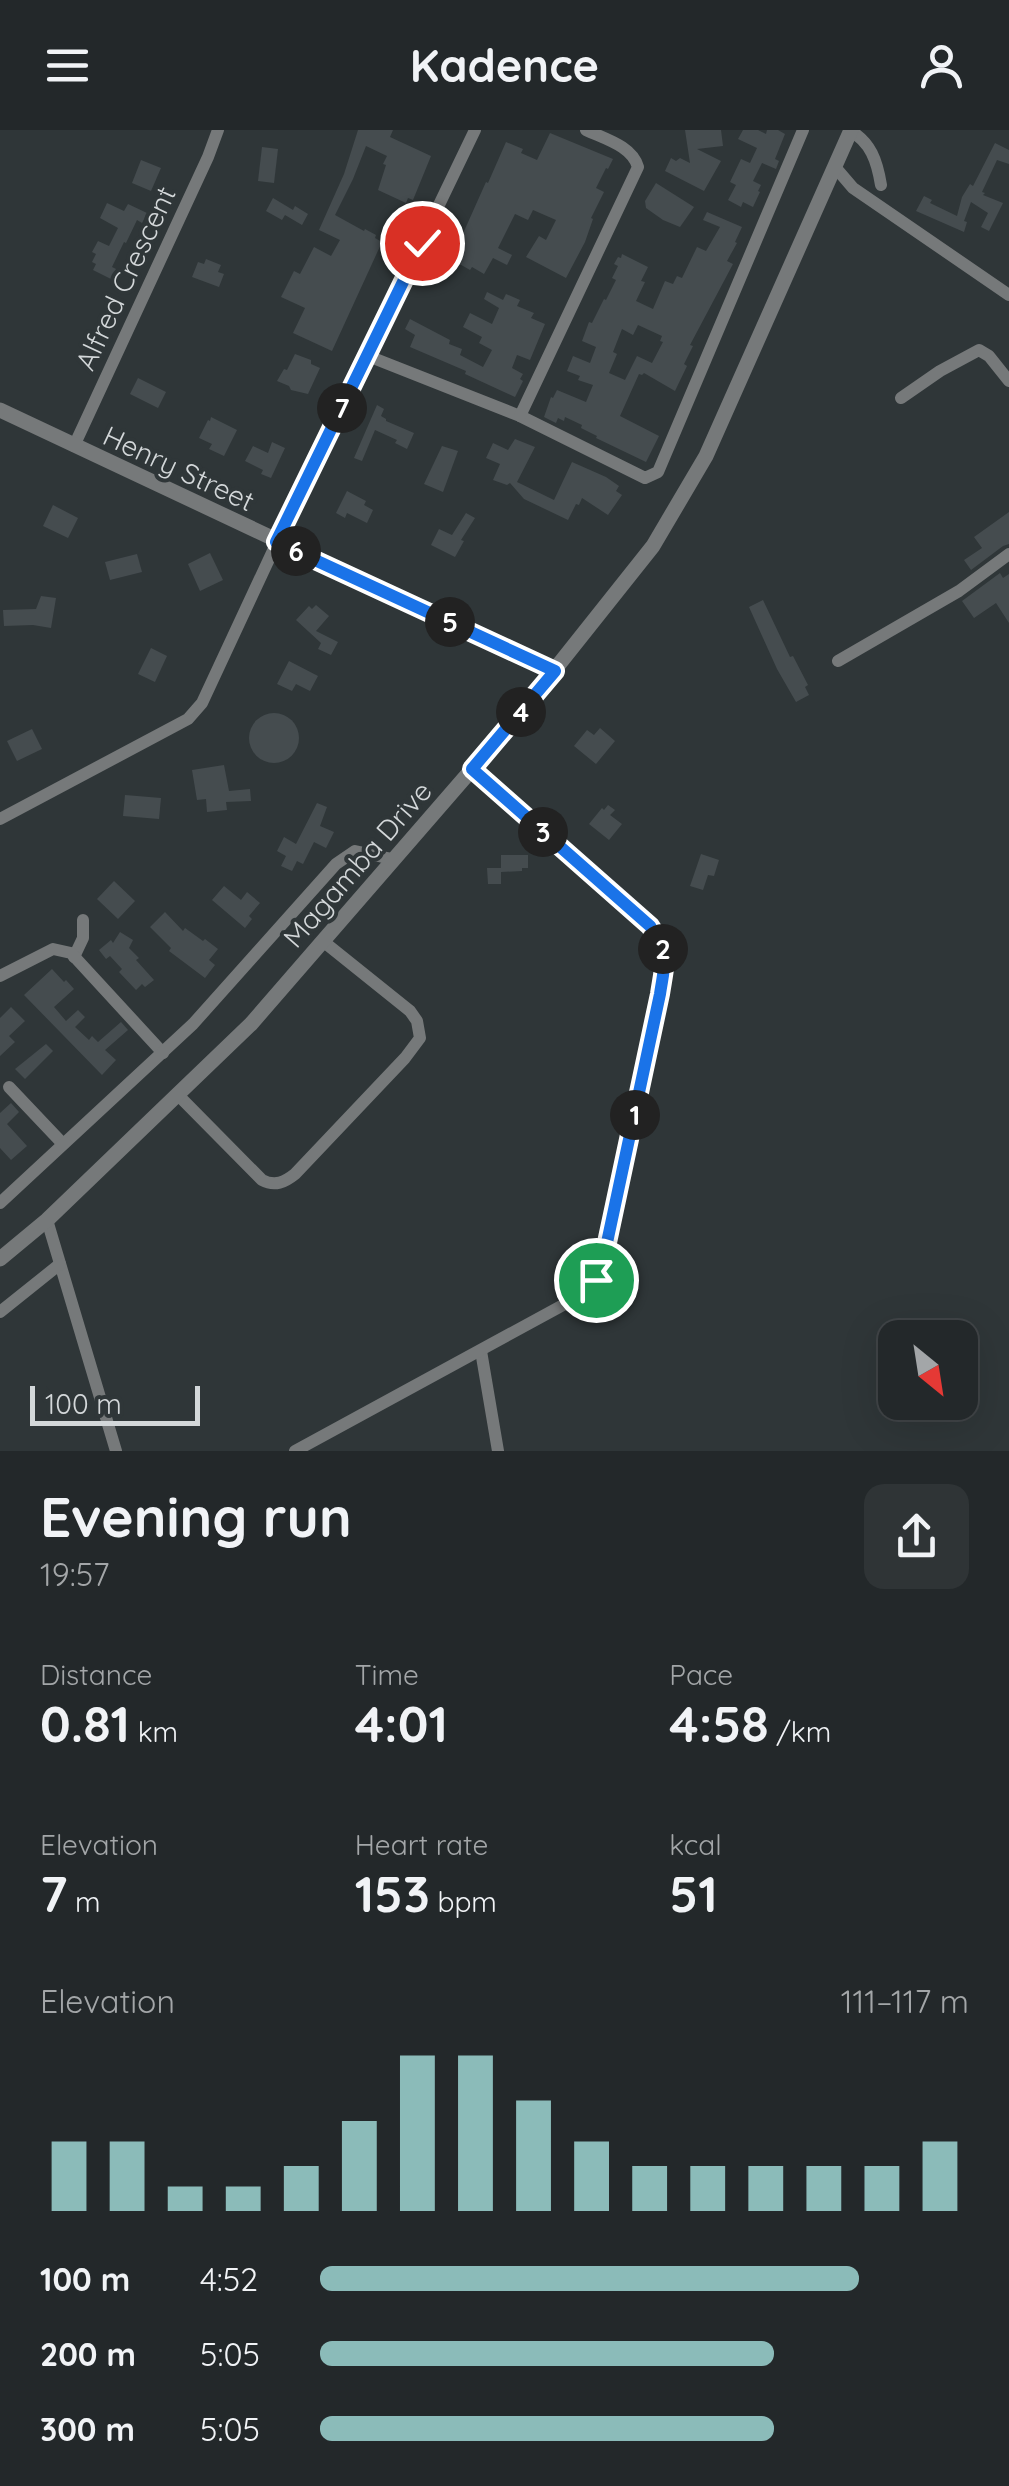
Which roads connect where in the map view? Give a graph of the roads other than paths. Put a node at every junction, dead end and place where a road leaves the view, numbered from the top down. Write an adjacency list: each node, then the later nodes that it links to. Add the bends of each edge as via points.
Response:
1 (218, 130): 14 (street, Alfred Crescent)
2 (475, 130): 9 (street)
3 (586, 130): 13 (street, via 630,151 638,167)
4 (804, 130): 13 (street, via 658,472 645,478)
5 (851, 130): 6 (street, Magamba Drive); 7 (street, via 872,152)
6 (835, 168): 8 (street, via 853,188); 18 (street, Magamba Drive, via 706,456 653,546)
7 (881, 185)
8 (1009, 295)
9 (368, 356): 13 (street); 15 (street)
10 (1009, 381): 11 (street, via 979,350)
11 (901, 398)
12 (0, 410): 14 (street, Henry Street)
13 (520, 416)
14 (74, 446): 15 (street, Henry Street)
15 (276, 542): 18 (street, Henry Street); 20 (street, via 202,703 188,719)
16 (1009, 554): 17 (street)
17 (838, 662)
18 (555, 671): 19 (street, Magamba Drive)
19 (472, 769): 21 (street, Magamba Drive); 35 (street, via 650,926 666,956 596,1280 587,1292)
20 (0, 819)
21 (392, 859): 23 (street, Magamba Drive); 26 (street, via 361,851 336,864)
22 (84, 920): 24 (street)
23 (324, 942): 28 (street, Magamba Drive); 28 (street, via 399,1000 417,1022 420,1038 309,1159 287,1180 269,1184)
24 (74, 957): 25 (street, via 53,949); 26 (street)
25 (0, 976)
26 (163, 1053): 29 (street)
27 (9, 1087): 29 (street)
28 (178, 1095): 31 (street, Magamba Drive)
29 (63, 1144): 30 (street)
30 (0, 1203)
31 (47, 1220): 32 (street, Magamba Drive); 33 (street)
32 (0, 1259)
33 (60, 1264): 34 (street); 36 (street)
34 (0, 1312)
35 (481, 1351): 37 (street); 38 (street)
36 (116, 1451)
37 (295, 1451)
38 (498, 1451)

